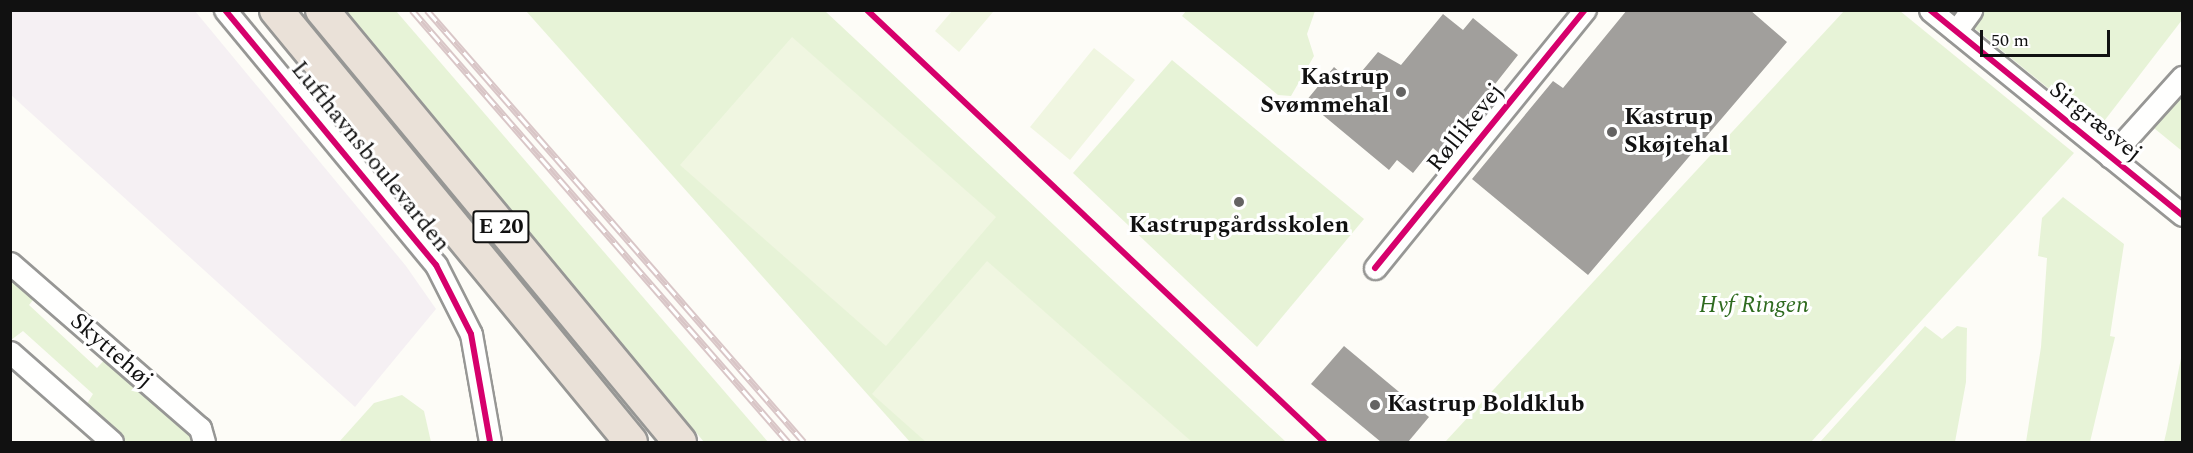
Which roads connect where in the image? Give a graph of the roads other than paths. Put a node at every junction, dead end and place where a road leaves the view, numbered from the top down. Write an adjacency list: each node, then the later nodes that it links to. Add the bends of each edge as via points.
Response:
1 (225, 10): 16 (street, Lufthavnsboulevarden, via 436,265 471,334)
2 (276, 10): 17 (highway, E 20)
3 (322, 10): 18 (highway, E 20)
4 (1585, 10): 12 (street, Røllikevej)
5 (1930, 10): 7 (street, Sirgræsvej)
6 (1971, 10): 7 (street)
7 (1956, 31): 9 (street, Sirgræsvej)
8 (2182, 77): 9 (street, Sirgræsvej)
9 (2110, 158): 10 (street, Sirgræsvej)
10 (2182, 215)
11 (10, 263): 15 (street, Skyttehøj, via 200,428)
12 (1376, 268)
13 (10, 352): 14 (street)
14 (112, 442)
15 (204, 442)
16 (490, 442)
17 (632, 442)
18 (680, 442)

